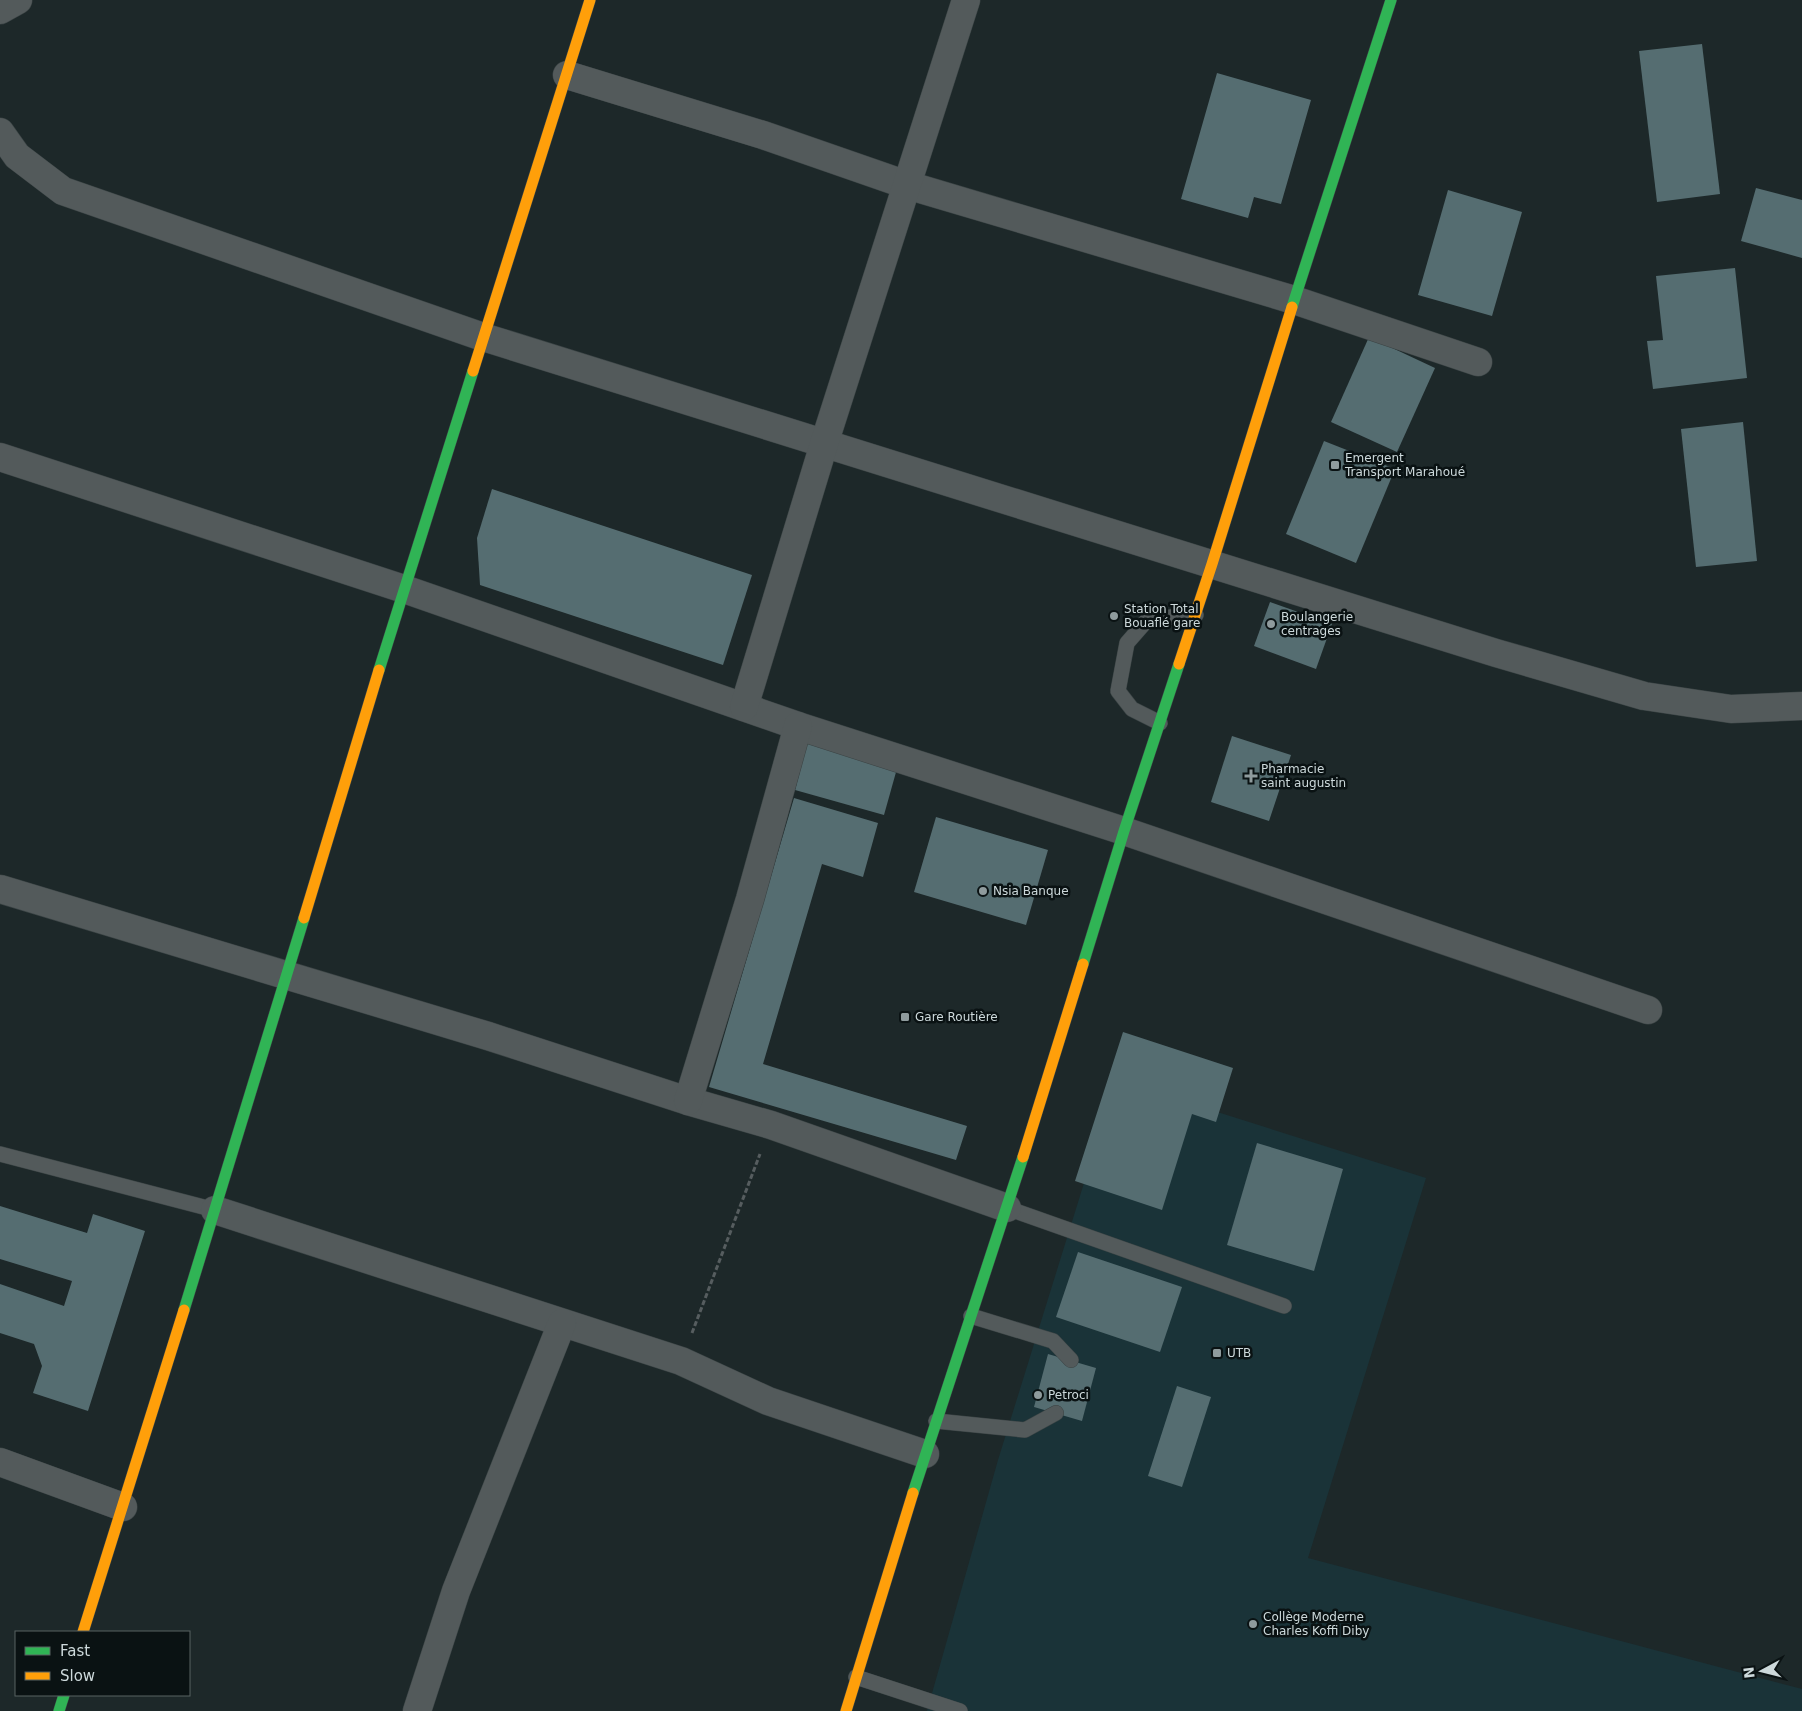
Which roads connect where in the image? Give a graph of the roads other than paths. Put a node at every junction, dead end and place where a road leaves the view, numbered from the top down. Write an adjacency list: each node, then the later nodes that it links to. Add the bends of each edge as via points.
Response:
1 (18, 0): 5 (street)
2 (590, 0): 6 (main road)
3 (966, 0): 8 (street)
4 (1391, 0): 9 (main road)
5 (0, 10)
6 (566, 75): 8 (street, via 763,135); 10 (main road)
7 (0, 132): 10 (street, via 16,156 63,191)
8 (907, 185): 9 (street); 12 (street)
9 (1294, 300): 11 (street); 14 (main road)
10 (483, 337): 12 (street); 15 (main road)
11 (1478, 362)
12 (824, 444): 14 (street); 18 (street)
13 (0, 457): 15 (street)
14 (1212, 564): 16 (main road); 17 (street, via 1644,696 1732,709)
15 (404, 589): 18 (street); 23 (main road)
16 (1196, 615): 19 (main road); 19 (lane, via 1148,619 1127,643 1118,691 1132,709)
17 (1802, 706)
18 (744, 707): 20 (street)
19 (1160, 723): 21 (main road)
20 (798, 726): 21 (street); 25 (street, via 750,900)
21 (1124, 831): 24 (street); 27 (main road)
22 (0, 889): 23 (street)
23 (287, 975): 25 (street); 28 (main road)
24 (1648, 1010)
25 (688, 1101): 27 (street, via 771,1125)
26 (0, 1154): 28 (lane)
27 (1007, 1208): 29 (lane); 30 (main road)
28 (215, 1210): 31 (street); 37 (main road)
29 (1284, 1306)
30 (971, 1316): 32 (lane, via 1052,1341); 34 (main road)
31 (562, 1323): 35 (street, via 682,1361 768,1401); 42 (street, via 456,1591)
32 (1071, 1360)
33 (1056, 1414): 34 (lane, via 1025,1430)
34 (936, 1421): 35 (main road)
35 (925, 1454): 39 (main road)
36 (0, 1462): 37 (street)
37 (122, 1507): 38 (main road)
38 (83, 1631)
39 (856, 1677): 43 (main road); 44 (lane)
40 (64, 1696): 41 (main road)
41 (59, 1711)
42 (416, 1711)
43 (846, 1711)
44 (960, 1711)

